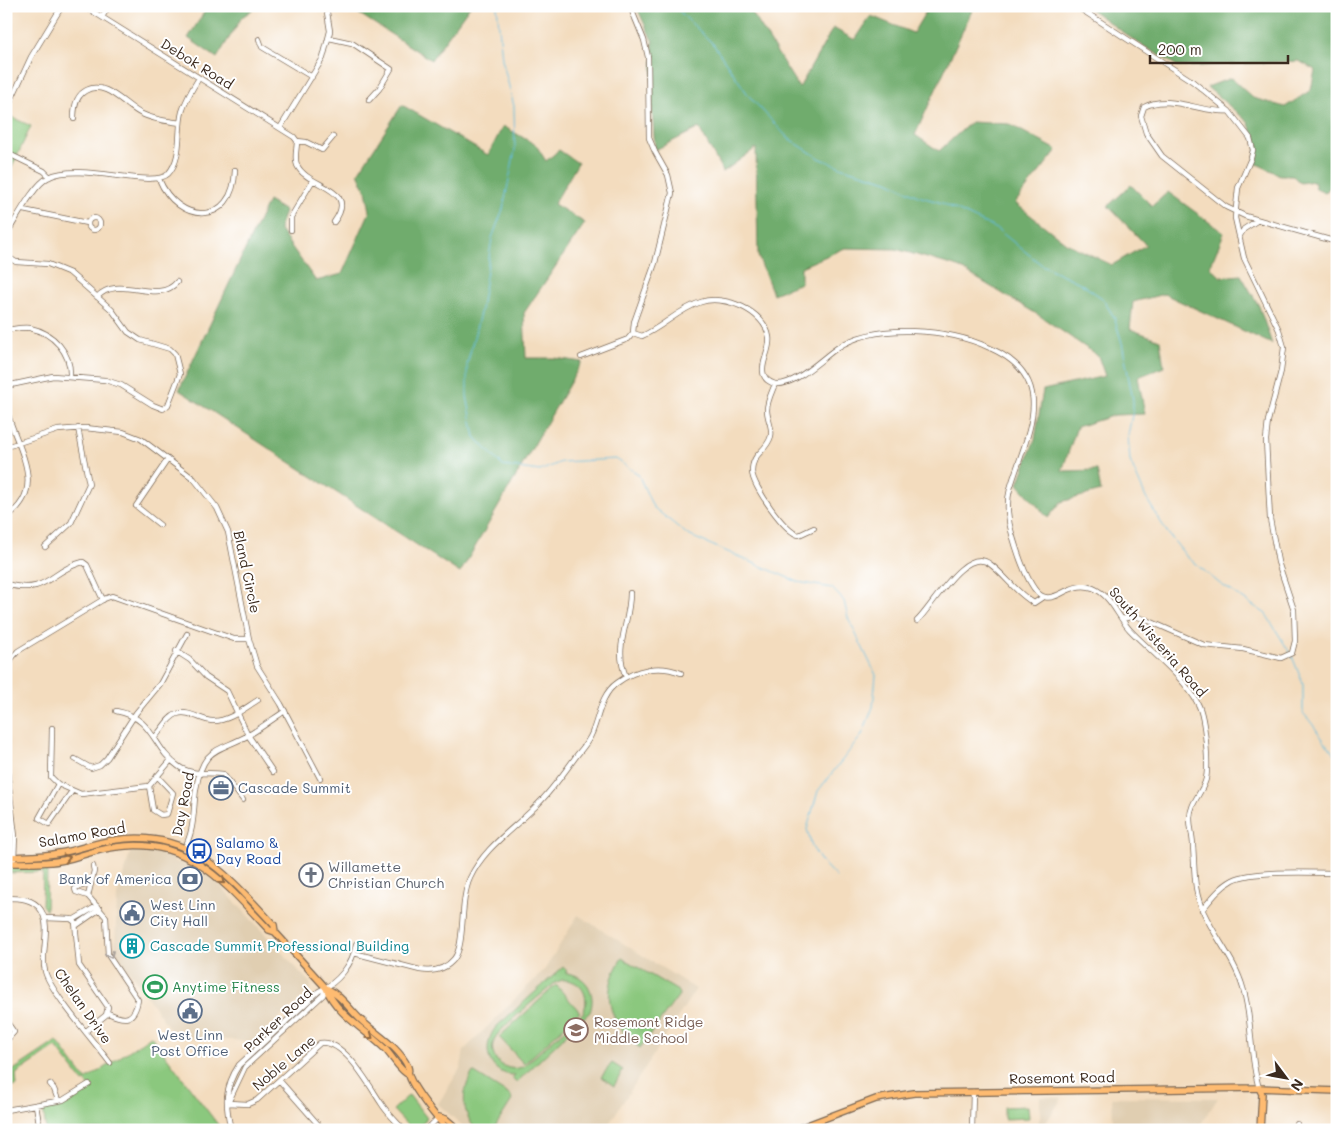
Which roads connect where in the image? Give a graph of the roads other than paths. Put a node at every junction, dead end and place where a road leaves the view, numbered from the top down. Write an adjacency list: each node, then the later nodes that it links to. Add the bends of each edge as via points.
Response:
1 (62, 6): 13 (street, via 31,57)
2 (84, 6): 7 (street, Debok Road)
3 (109, 6): 7 (street)
4 (326, 6): 8 (street)
5 (630, 6): 38 (street, via 648,57 649,138 668,175 672,193 654,269 634,322)
6 (1076, 6): 14 (street, via 1192,81)
7 (102, 18): 11 (street, Debok Road)
8 (329, 38): 10 (street); 12 (street, via 352,44 391,68)
9 (259, 39): 10 (street, via 262,46)
10 (312, 77): 17 (street)
11 (199, 78): 16 (street, via 186,100); 17 (street, Debok Road)
12 (369, 100)
13 (6, 111)
14 (1229, 111): 26 (street, via 1246,129 1253,150 1238,188); 26 (street, via 1182,104 1152,104 1144,107 1141,116 1151,141 1162,156)
15 (74, 119): 16 (street, via 78,99 85,91 96,88 107,91 143,115)
16 (180, 123): 23 (street, via 175,162)
17 (280, 128): 19 (street, Debok Road)
18 (333, 137): 19 (street, Debok Road, via 322,150)
19 (297, 141): 24 (street, via 297,165)
20 (11, 155): 22 (street)
21 (236, 170): 23 (street, via 227,200 217,210 206,214 182,208 165,193)
22 (50, 177): 23 (street, via 94,172); 25 (street, via 39,186)
23 (159, 179)
24 (314, 180): 28 (street, via 339,199 341,210); 30 (street, via 292,215 289,222)
25 (23, 210): 29 (street); 31 (street)
26 (1234, 212): 27 (street); 32 (street)
27 (1258, 220): 32 (street, via 1244,229); 33 (street)
28 (334, 222)
29 (87, 223)
30 (291, 230)
31 (6, 235)
32 (1239, 238): 56 (street, via 1244,258 1284,347 1266,440 1270,519 1278,562 1294,610 1294,649 1286,657 1275,657 1243,649 1204,645 1135,616)
33 (1337, 242)
34 (6, 256): 36 (street, via 16,262 40,262 64,270)
35 (177, 282): 36 (street, via 164,291 111,287)
36 (97, 297): 40 (street, via 112,310 128,332 140,340 170,349 175,354 180,374 168,405 163,409 112,381)
37 (6, 330): 40 (street, via 30,328 54,341 70,360)
38 (634, 333): 39 (street, via 628,339); 41 (street, via 644,335 701,302 716,299 731,302 756,317 766,329 769,340 763,372 766,379)
39 (581, 357)
40 (70, 376): 42 (street, via 53,376)
41 (775, 384): 50 (street, via 767,410 771,435 753,459 752,474 789,531 799,534); 54 (street, via 789,382 844,344 878,333 907,332 961,339 992,348 1006,357 1028,381 1033,401 1029,437 1010,490 1009,522 1032,587)
42 (6, 386)
43 (6, 408): 45 (street)
44 (78, 428): 45 (street, Bland Circle, via 50,431); 47 (street, Bland Circle, via 132,434); 51 (street, via 89,484 71,524)
45 (18, 442): 46 (street, Bland Circle); 48 (street, via 28,470 29,484 21,503)
46 (6, 447)
47 (168, 458): 49 (street, via 136,506); 59 (street, Bland Circle, via 194,479 223,518)
48 (6, 517)
49 (160, 525)
50 (814, 528)
51 (45, 547)
52 (6, 584): 55 (street, via 27,588 39,586 83,562)
53 (630, 593): 63 (street, via 630,614 620,649)
54 (1043, 597): 56 (street, South Wisteria Road, via 1087,586 1105,596); 57 (street, via 1034,603 988,563 973,561 961,568)
55 (103, 600): 59 (street, via 116,597 234,639); 61 (street, via 18,651)
56 (1122, 619): 94 (street, South Wisteria Road, via 1192,695 1201,711 1206,777 1192,805 1190,817 1195,883)
57 (917, 621)
58 (187, 634): 60 (street)
59 (249, 639): 67 (street, Bland Circle, via 257,666)
60 (176, 651): 68 (street, via 227,691); 69 (street, via 160,684)
61 (7, 672): 64 (street)
62 (681, 673): 63 (street, via 655,668)
63 (626, 677): 98 (street, via 606,695 590,738 564,772 541,801 477,865 465,892 460,944 453,960 446,967 429,971)
64 (6, 682)
65 (258, 700): 68 (street)
66 (116, 711): 69 (street)
67 (285, 711): 71 (street, Day Road); 79 (street, Bland Circle)
68 (237, 713): 71 (street); 72 (street, via 212,721 179,713)
69 (133, 717): 72 (street); 73 (street, via 100,765 91,768)
70 (52, 728): 80 (street, via 51,775)
71 (248, 735): 76 (street); 77 (street, Day Road, via 217,749)
72 (155, 737): 74 (street)
73 (75, 759)
74 (170, 760): 77 (street, via 184,770); 78 (street)
75 (6, 762): 86 (street, via 15,836)
76 (273, 772)
77 (200, 773): 83 (street, via 223,774); 84 (street, Day Road, via 192,833)
78 (157, 776): 81 (street); 81 (street, via 173,793 167,814 161,815 153,810)
79 (320, 778)
80 (58, 784): 82 (street); 82 (street, via 39,818 46,824 54,820)
81 (149, 786): 82 (street, via 87,794)
82 (72, 790)
83 (244, 800)
84 (183, 852): 86 (main road, Salamo Road, via 127,845 56,861); 99 (main road, Salamo Road, via 214,873 269,930 275,932)
85 (6, 857): 86 (main road, Salamo Road)
86 (14, 860): 87 (main road, Salamo Road)
87 (6, 864)
88 (92, 866): 90 (street)
89 (1337, 873): 94 (street, via 1281,874 1234,880)
90 (91, 884): 91 (street); 91 (street, via 76,888 76,892)
91 (88, 896): 93 (street)
92 (6, 898): 95 (street, via 35,903)
93 (99, 908): 96 (street); 100 (street, one-way to 100, via 107,922 108,955 138,1000 133,1014 119,1019)
94 (1202, 910): 108 (street, South Wisteria Road, via 1241,981 1251,1022)
95 (45, 918): 96 (street); 102 (street, Chelan Drive, via 43,958 47,977)
96 (75, 922): 100 (street, via 80,965 108,1007)
97 (356, 944): 98 (street)
98 (354, 953): 99 (street, via 345,970)
99 (326, 988): 112 (street, Parker Road, via 239,1065 228,1086); 115 (main road, Salamo Road, via 335,992 394,1049 408,1068 421,1096)
100 (108, 1013): 102 (street)
101 (6, 1021): 103 (street, via 14,1034)
102 (86, 1031): 104 (street, Chelan Drive)
103 (6, 1041)
104 (110, 1062)
105 (279, 1080): 112 (street, Noble Lane, via 254,1102); 119 (street); 120 (street, Noble Lane, via 320,1043 330,1044 361,1070 382,1105)
106 (50, 1084): 111 (street)
107 (89, 1084): 111 (street, via 70,1097)
108 (1259, 1088): 109 (main road, Rosemont Road); 110 (main road, Rosemont Road); 126 (main road, via 1262,1094)
109 (1337, 1091)
110 (973, 1092): 124 (main road, Rosemont Road, via 887,1096); 125 (street)
111 (58, 1100): 113 (street)
112 (228, 1103): 118 (street, Parker Road)
113 (36, 1104): 114 (street); 117 (street)
114 (6, 1110)
115 (439, 1117): 121 (street); 122 (main road, Salamo Road); 123 (main road, Salamo Road)
116 (1297, 1124): 127 (street)
117 (40, 1130)
118 (231, 1130)
119 (323, 1130)
120 (404, 1130)
121 (426, 1130)
122 (449, 1130)
123 (459, 1130)
124 (794, 1130)
125 (972, 1130)
126 (1260, 1130)
127 (1295, 1130)

